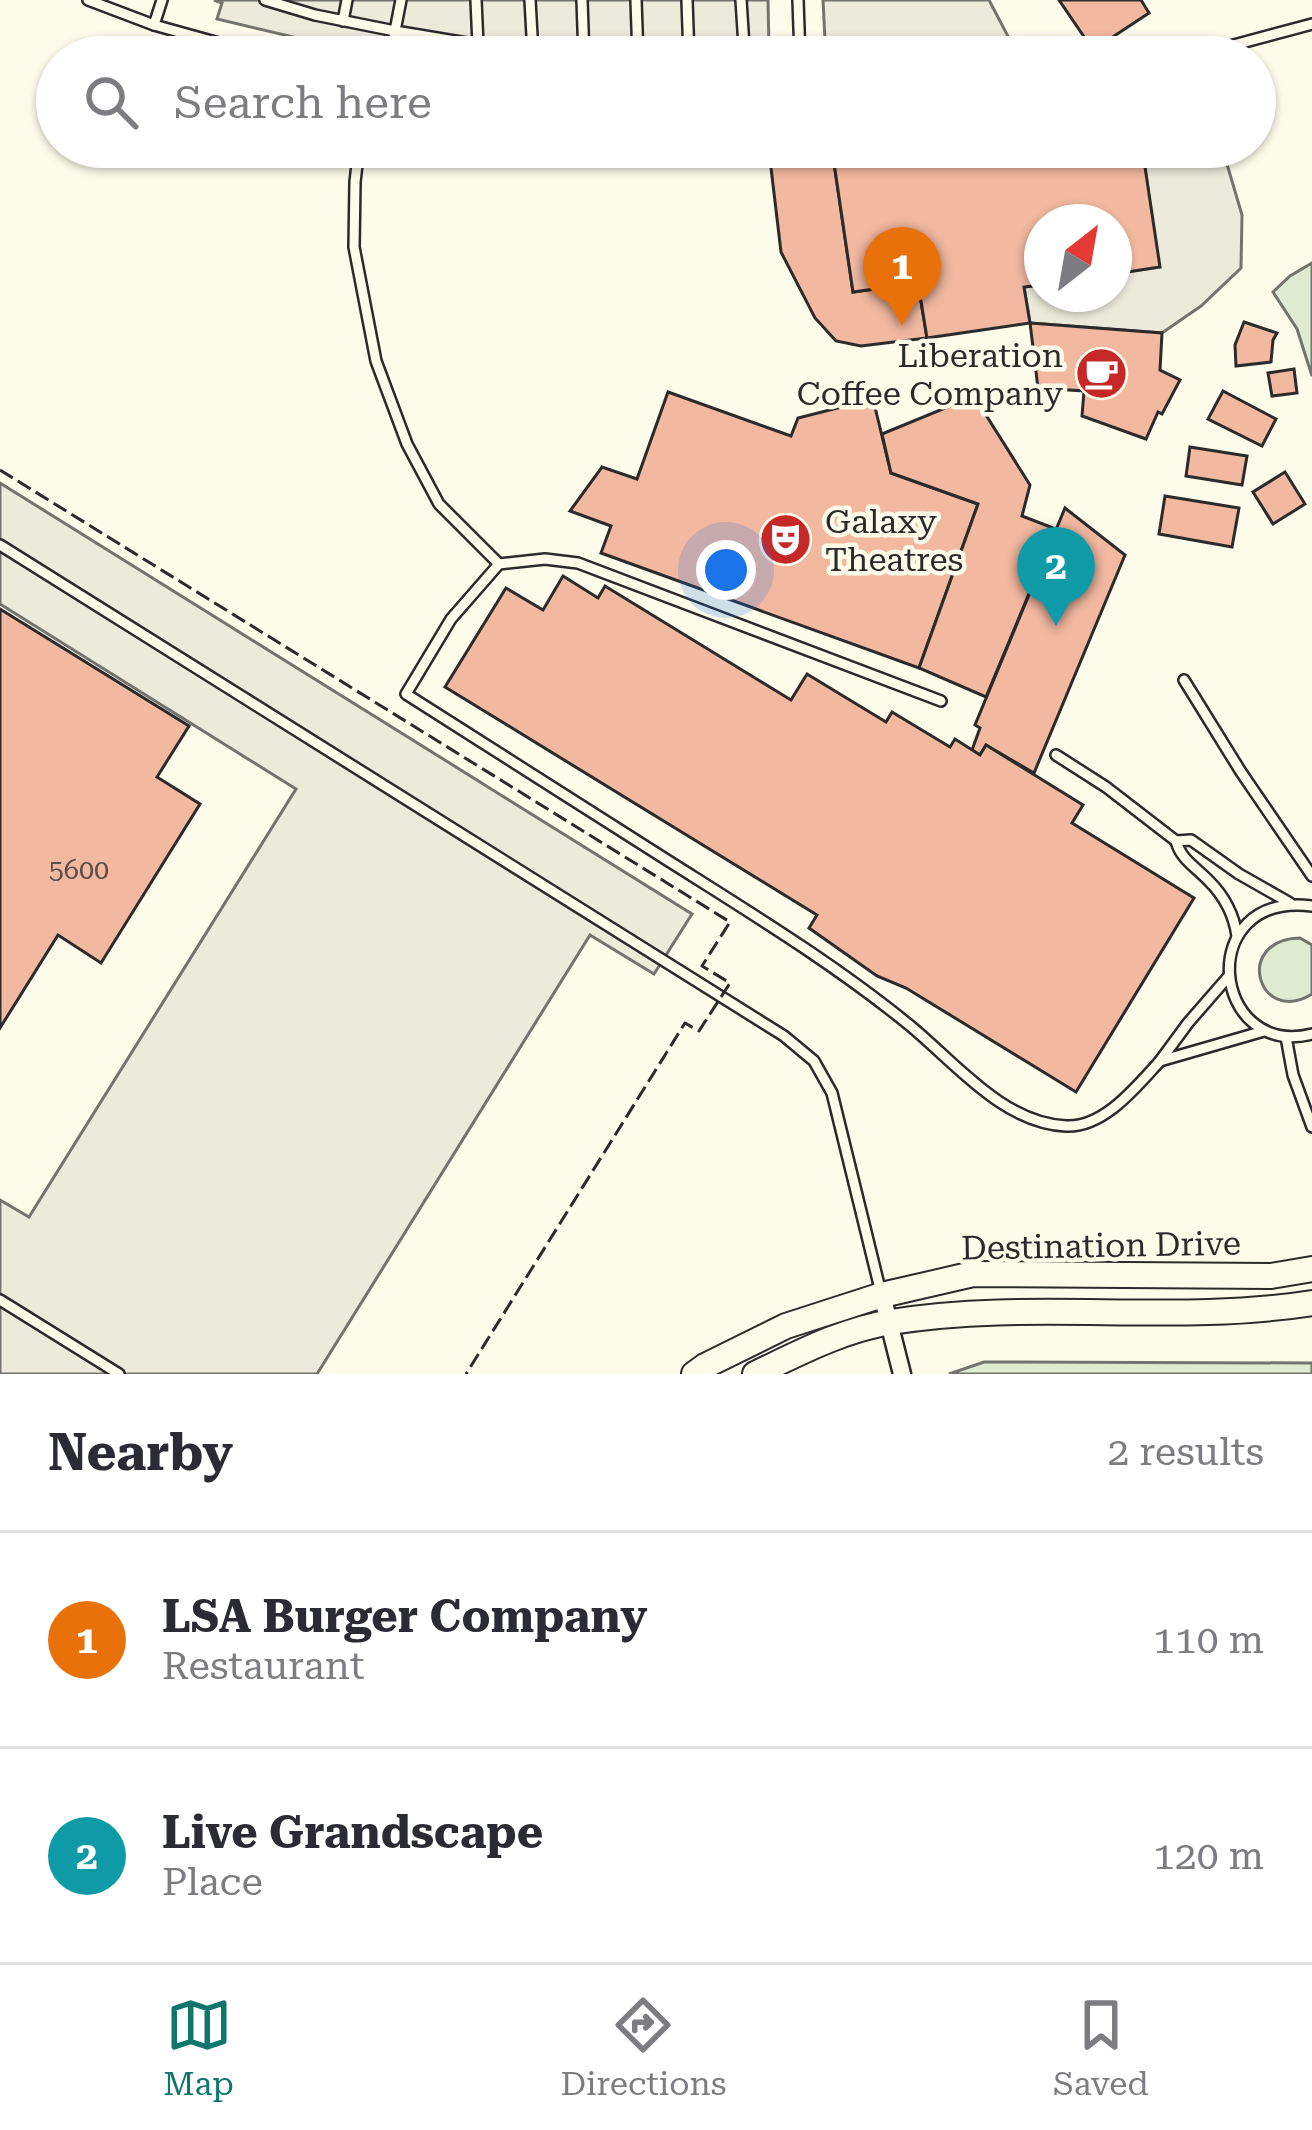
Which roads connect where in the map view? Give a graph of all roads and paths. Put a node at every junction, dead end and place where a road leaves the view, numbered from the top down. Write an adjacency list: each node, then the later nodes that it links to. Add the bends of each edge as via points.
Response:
1 (88, 0): 16 (lane)
2 (162, 0): 16 (lane)
3 (265, 0): 13 (lane)
4 (347, 0): 14 (lane)
5 (401, 0): 17 (lane)
6 (476, 0): 21 (lane)
7 (530, 0): 22 (lane)
8 (582, 0): 23 (lane)
9 (636, 0): 24 (lane)
10 (687, 0): 25 (lane)
11 (741, 0): 26 (lane)
12 (799, 0): 27 (lane)
13 (290, 4): 14 (lane)
14 (344, 21): 17 (lane)
15 (1312, 24): 28 (lane)
16 (154, 25): 18 (lane)
17 (395, 31): 19 (lane); 20 (lane)
18 (194, 36)
19 (394, 36)
20 (425, 36)
21 (478, 36)
22 (531, 36)
23 (583, 36)
24 (637, 36)
25 (688, 36)
26 (743, 36)
27 (800, 36)
28 (1267, 36)
29 (357, 168): 31 (lane, via 354,247 376,361 440,504)
30 (0, 544): 47 (lane, via 799,1048 832,1093)
31 (499, 564): 33 (lane, via 578,562); 44 (lane, via 451,619 406,694 807,950 1005,1107 1070,1127 1119,1103)
32 (1184, 680): 36 (lane)
33 (941, 701)
34 (1056, 755): 35 (lane)
35 (1176, 841): 37 (lane, via 1191,840); 39 (lane, via 1214,885)
36 (1312, 876)
37 (1290, 903): 38 (lane); 39 (lane, via 1269,908)
38 (1312, 906)
39 (1237, 936): 40 (lane)
40 (1228, 976): 41 (lane, via 1240,1009); 44 (lane)
41 (1266, 1031): 43 (lane); 44 (lane)
42 (1312, 1034): 43 (lane)
43 (1286, 1036): 45 (lane)
44 (1160, 1061)
45 (1312, 1127)
46 (1312, 1269): 47 (street, Destination Drive, via 1271,1276 973,1274)
47 (882, 1295): 50 (street); 52 (street, Destination Drive, via 786,1326)
48 (0, 1300): 51 (lane)
49 (1312, 1303): 50 (street, Destination Drive)
50 (889, 1322): 53 (street, Destination Drive, via 833,1337); 54 (street)
51 (119, 1374)
52 (694, 1374)
53 (755, 1374)
54 (902, 1374)

